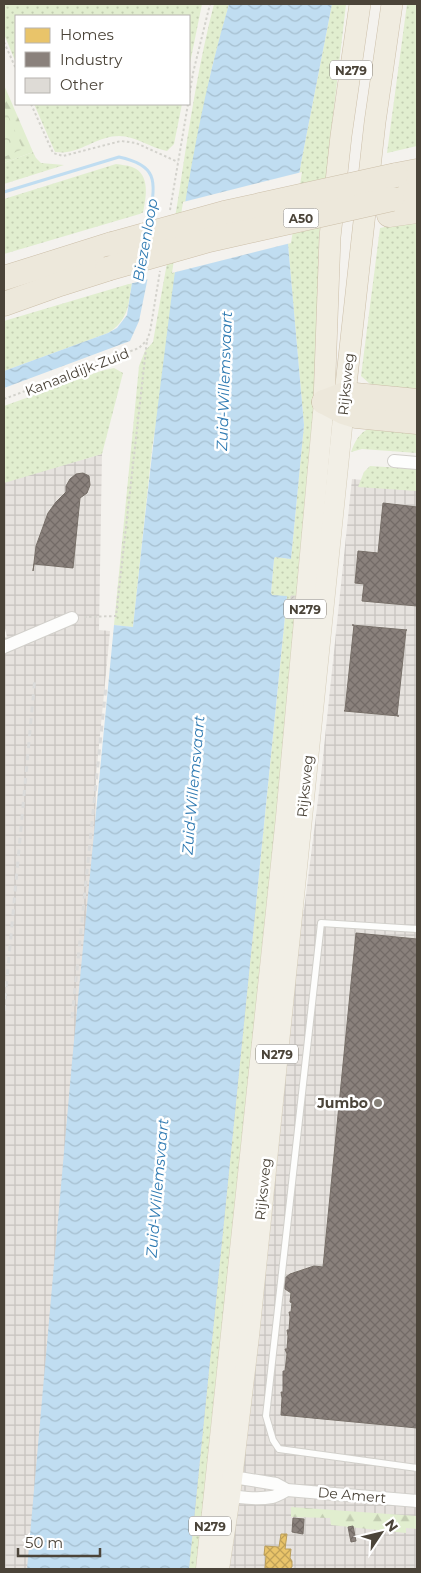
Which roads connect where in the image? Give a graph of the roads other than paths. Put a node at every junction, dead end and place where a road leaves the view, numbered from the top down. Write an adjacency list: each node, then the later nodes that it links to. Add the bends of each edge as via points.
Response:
1 (360, 4): 10 (highway, Rijksweg / N279, via 331,229)
2 (392, 4): 10 (highway, Rijksweg / N279)
3 (407, 165): 7 (highway, A50, bridge, via 112,244)
4 (417, 194): 5 (highway, A50)
5 (391, 207): 6 (highway, A50); 8 (highway, A50, bridge, via 296,232 209,240 107,269)
6 (417, 211)
7 (4, 278)
8 (4, 304)
9 (417, 402): 10 (highway)
10 (337, 403): 11 (highway, via 356,416); 18 (main road, Rijksweg / N279, via 286,817)
11 (417, 422)
12 (394, 461): 13 (street)
13 (417, 463)
14 (72, 618): 15 (street)
15 (4, 647)
16 (417, 929): 17 (lane, via 321,923 266,1416 279,1449)
17 (417, 1468)
18 (226, 1486): 19 (street, De Amert, via 276,1484); 19 (street, De Amert, via 274,1497); 21 (main road, Rijksweg / N279); 22 (main road, Rijksweg / N279)
19 (287, 1490): 20 (street, De Amert)
20 (417, 1501)
21 (206, 1569)
22 (219, 1569)

